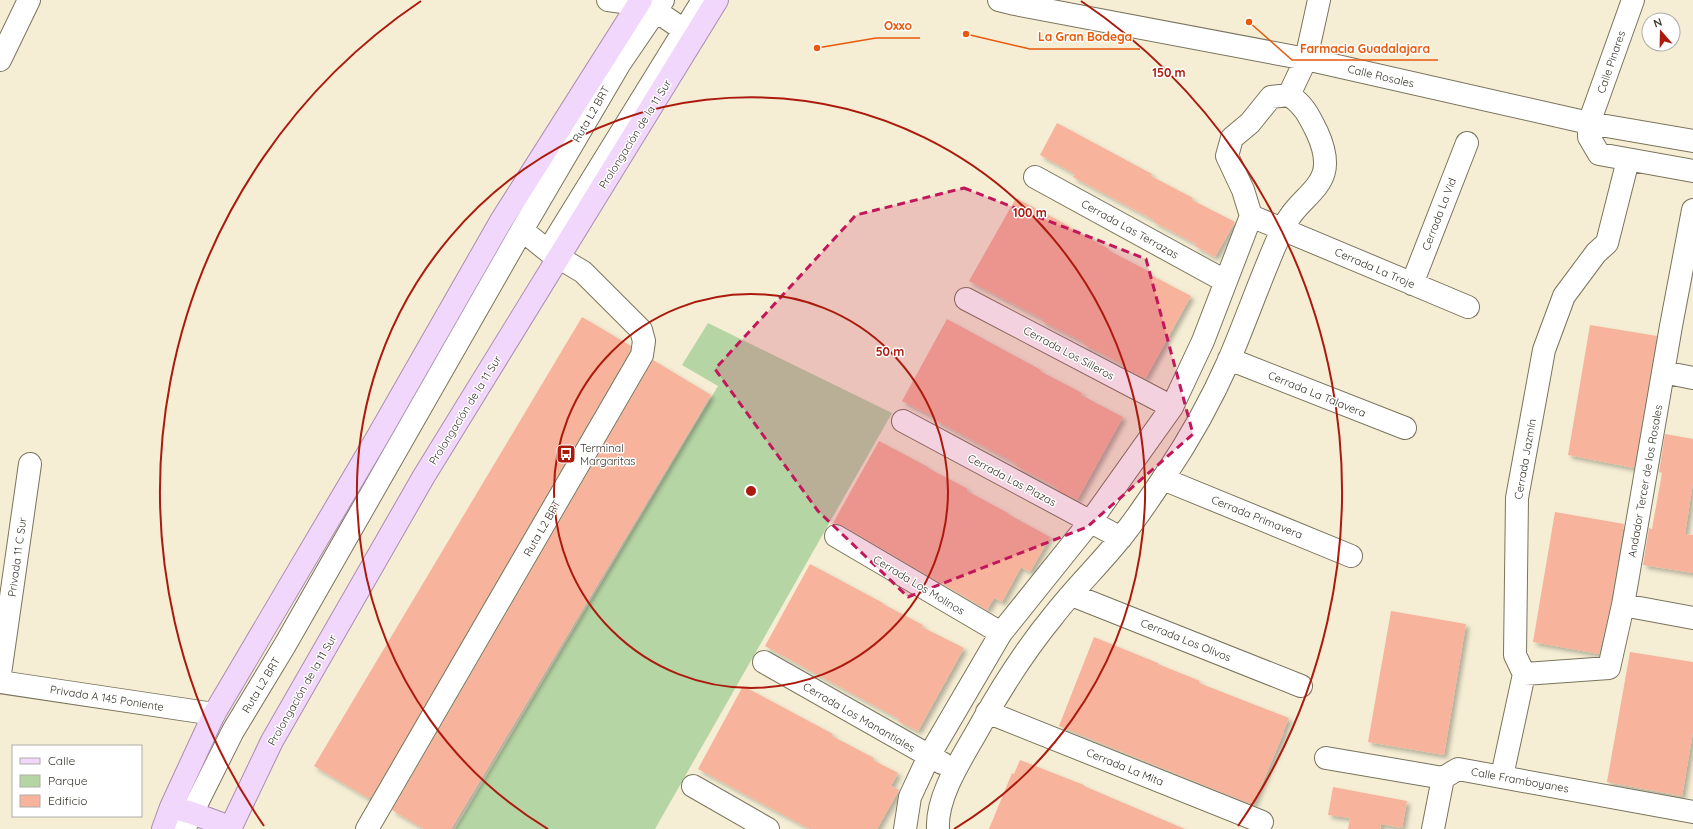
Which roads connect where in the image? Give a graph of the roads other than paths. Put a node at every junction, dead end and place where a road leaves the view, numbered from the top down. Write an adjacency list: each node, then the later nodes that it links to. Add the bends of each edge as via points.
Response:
1 (29, 0): 11 (street)
2 (608, 0): 8 (street)
3 (703, 0): 9 (street)
4 (717, 0): 9 (main road, Prolongación de la 11 Sur)
5 (999, 0): 10 (street, Calle Rosales)
6 (1319, 0): 10 (street)
7 (1633, 0): 13 (street, Calle Pinares)
8 (649, 4): 9 (street); 22 (street, Ruta L2 BRT, via 620,63); 50 (main road, via 501,220 374,443)
9 (689, 34): 23 (main road, Prolongación de la 11 Sur)
10 (1306, 59): 12 (street); 13 (street, Calle Rosales)
11 (0, 60)
12 (1289, 95): 20 (street, via 1271,97 1250,123 1232,138 1228,156); 21 (street, via 1300,103 1310,118 1322,143 1326,159 1324,173 1318,185 1301,201)
13 (1589, 123): 14 (street, Calle Rosales); 16 (street, via 1589,137 1599,154)
14 (1693, 141)
15 (1467, 143): 25 (street, Cerrada La Vid)
16 (1628, 160): 17 (street); 46 (street, Cerrada Jazmín, via 1607,243 1596,253 1564,296 1544,350 1517,498 1515,654)
17 (1693, 172)
18 (1035, 177): 24 (street, Cerrada Las Terrazas)
19 (1693, 210): 29 (street, Andador Tercer de los Rosales)
20 (1251, 216): 21 (street); 24 (street)
21 (1282, 229): 25 (street, Cerrada La Troje); 28 (street)
22 (522, 230): 23 (street, Ruta L2 BRT); 59 (street, Ruta L2 BRT, via 289,638 233,731)
23 (554, 254): 62 (main road, Prolongación de la 11 Sur, via 272,741); 63 (street, Ruta L2 BRT, via 583,272 641,330 644,341 642,355)
24 (1225, 281): 31 (street, via 1203,340)
25 (1412, 284): 27 (street, Cerrada La Troje)
26 (966, 299): 31 (street, Cerrada Los Silleros)
27 (1468, 307)
28 (1229, 359): 33 (street, Cerrada La Talavera); 35 (street, via 1194,430)
29 (1663, 372): 30 (street); 41 (street, Andador Tercer de los Rosales)
30 (1693, 378)
31 (1172, 408): 36 (street)
32 (903, 421): 36 (street, Cerrada Las Plazas)
33 (1405, 428)
34 (30, 464): 45 (street, Privada 11 C Sur)
35 (1163, 479): 38 (street); 39 (street, Cerrada Primavera)
36 (1090, 522): 38 (street, Cerrada Las Plazas); 43 (street)
37 (836, 536): 43 (street, Cerrada Los Molinos)
38 (1121, 538): 40 (street)
39 (1351, 556)
40 (1072, 594): 48 (street, Cerrada Los Olivos); 49 (street, via 1020,661)
41 (1623, 605): 42 (street); 46 (street, Andador Tercer de los Rosales, via 1609,668)
42 (1693, 618)
43 (1001, 633): 51 (street)
44 (764, 662): 51 (street, Cerrada Los Manantiales)
45 (0, 674)
46 (1524, 674): 54 (street)
47 (0, 682): 50 (street, Privada A 145 Poniente)
48 (1301, 686)
49 (987, 712): 53 (street); 60 (street, Cerrada La Mita)
50 (214, 714): 57 (main road)
51 (929, 756): 53 (street, Cerrada Los Manantiales); 65 (street, via 910,797)
52 (1326, 758): 55 (street)
53 (956, 770): 66 (street, via 940,804)
54 (1502, 776): 55 (street, Calle Framboyanes, via 1458,769); 58 (street, Calle Framboyanes)
55 (1443, 778): 67 (street)
56 (693, 786): 64 (street)
57 (171, 807): 59 (main road); 61 (main road)
58 (1693, 812)
59 (188, 821): 62 (main road)
60 (1262, 822)
61 (164, 829)
62 (230, 829)
63 (367, 829)
64 (768, 829)
65 (905, 829)
66 (938, 829)
67 (1433, 829)

